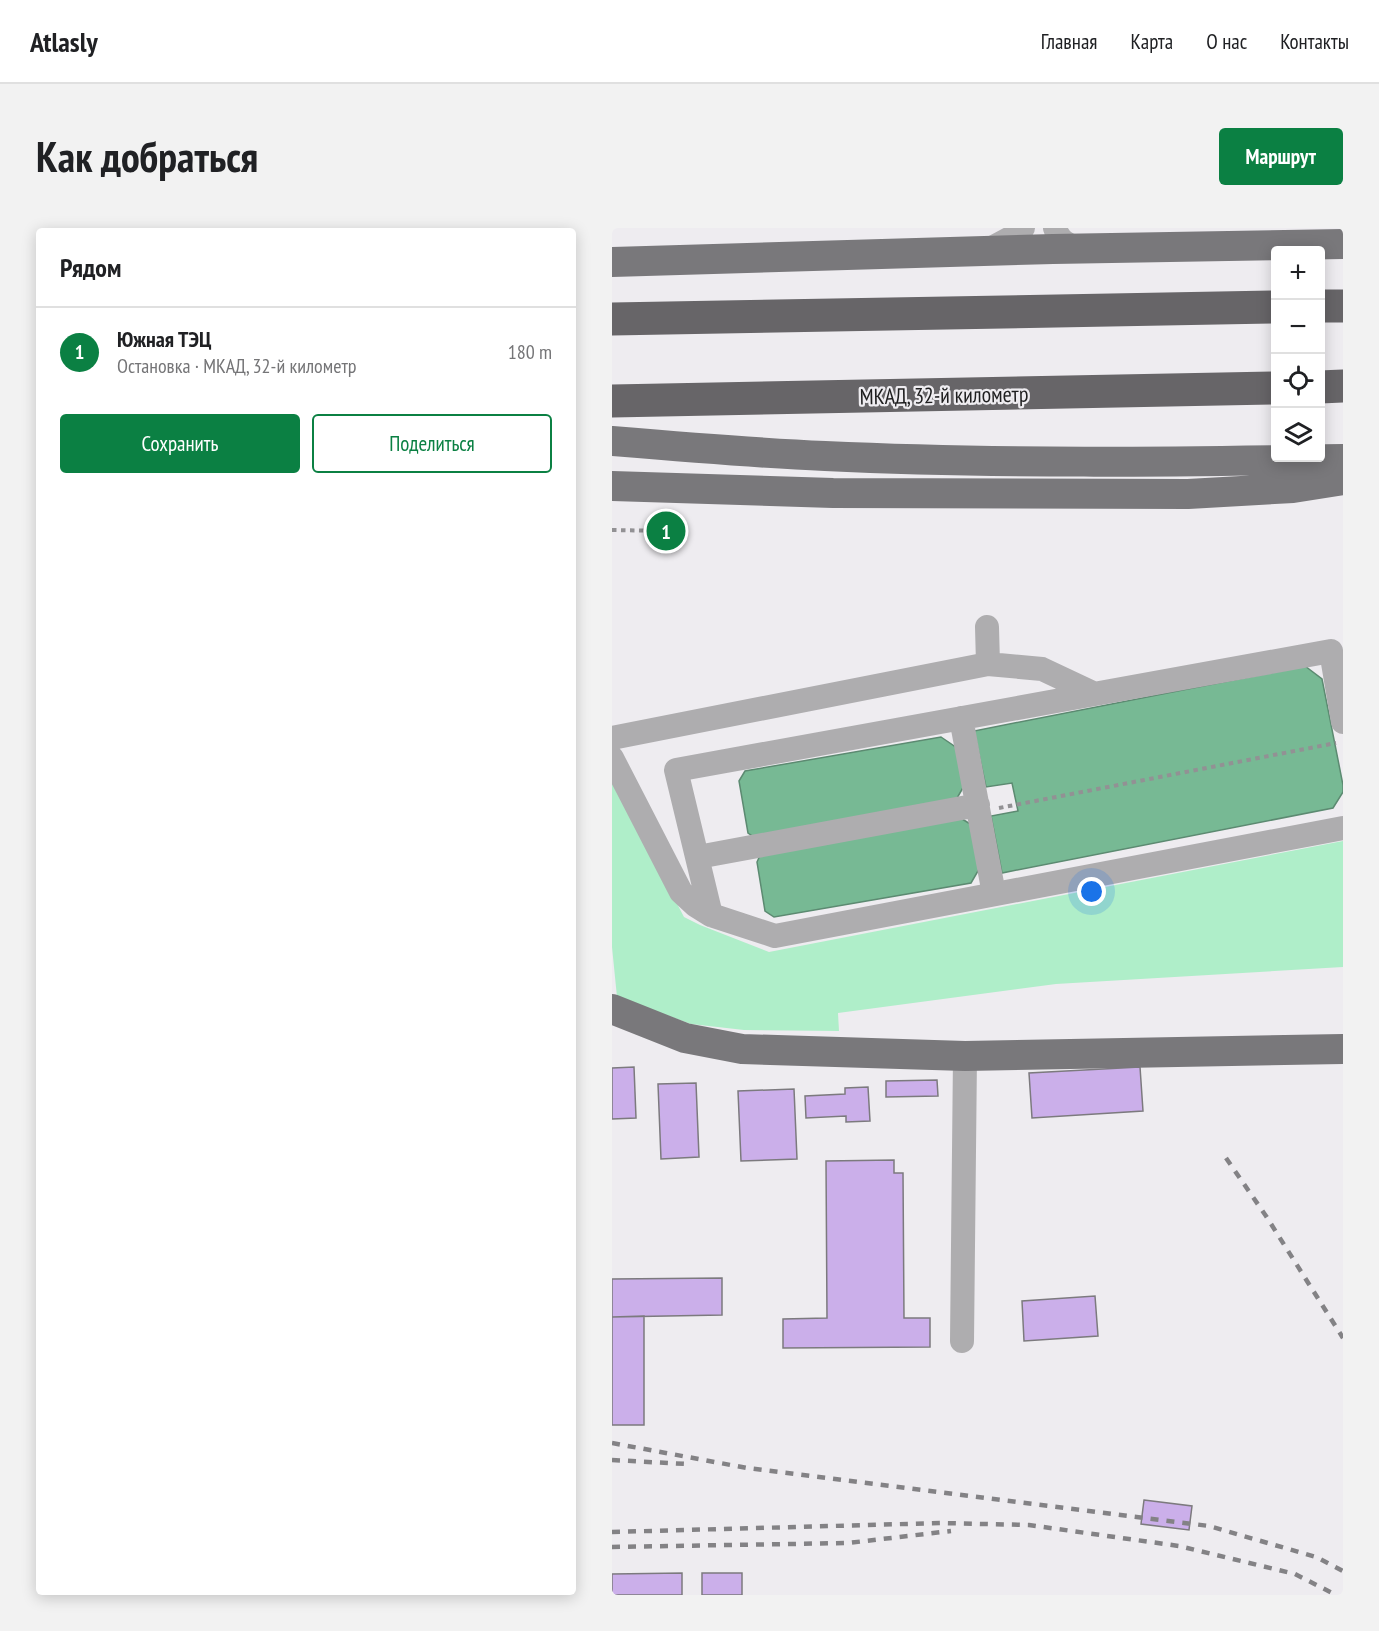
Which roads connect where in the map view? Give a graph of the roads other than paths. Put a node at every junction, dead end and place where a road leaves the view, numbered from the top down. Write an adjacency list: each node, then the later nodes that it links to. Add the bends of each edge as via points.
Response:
1 (1023, 228): 5 (street)
2 (1055, 228): 4 (street, via 1068,246)
3 (1343, 244): 4 (main road)
4 (1081, 249): 5 (main road)
5 (985, 251): 6 (main road)
6 (612, 262)
7 (1325, 306): 8 (highway)
8 (1343, 306)
9 (1271, 307): 10 (highway)
10 (612, 319)
11 (1343, 386): 12 (highway)
12 (1325, 387)
13 (1271, 388): 14 (highway, МКАД, 32-й километр)
14 (612, 401)
15 (612, 441): 16 (main road, via 824,456 1066,462)
16 (1343, 459)
17 (1343, 480): 18 (main road, via 1293,488 1188,494 834,493)
18 (612, 486)
19 (987, 627): 20 (street)
20 (988, 664): 21 (street, via 1042,669); 24 (street)
21 (1093, 693): 22 (street); 23 (street, via 1331,651)
22 (961, 718): 26 (street); 28 (street, via 676,770)
23 (1343, 722)
24 (612, 738)
25 (612, 758): 30 (street, via 681,892)
26 (978, 809): 28 (street); 29 (street)
27 (1343, 828): 29 (street)
28 (698, 857): 30 (street)
29 (994, 894): 30 (street, via 775,936)
30 (711, 915)
31 (612, 1009): 33 (main road, via 685,1038 742,1049)
32 (1343, 1048): 33 (main road)
33 (965, 1056): 34 (street)
34 (962, 1341)

